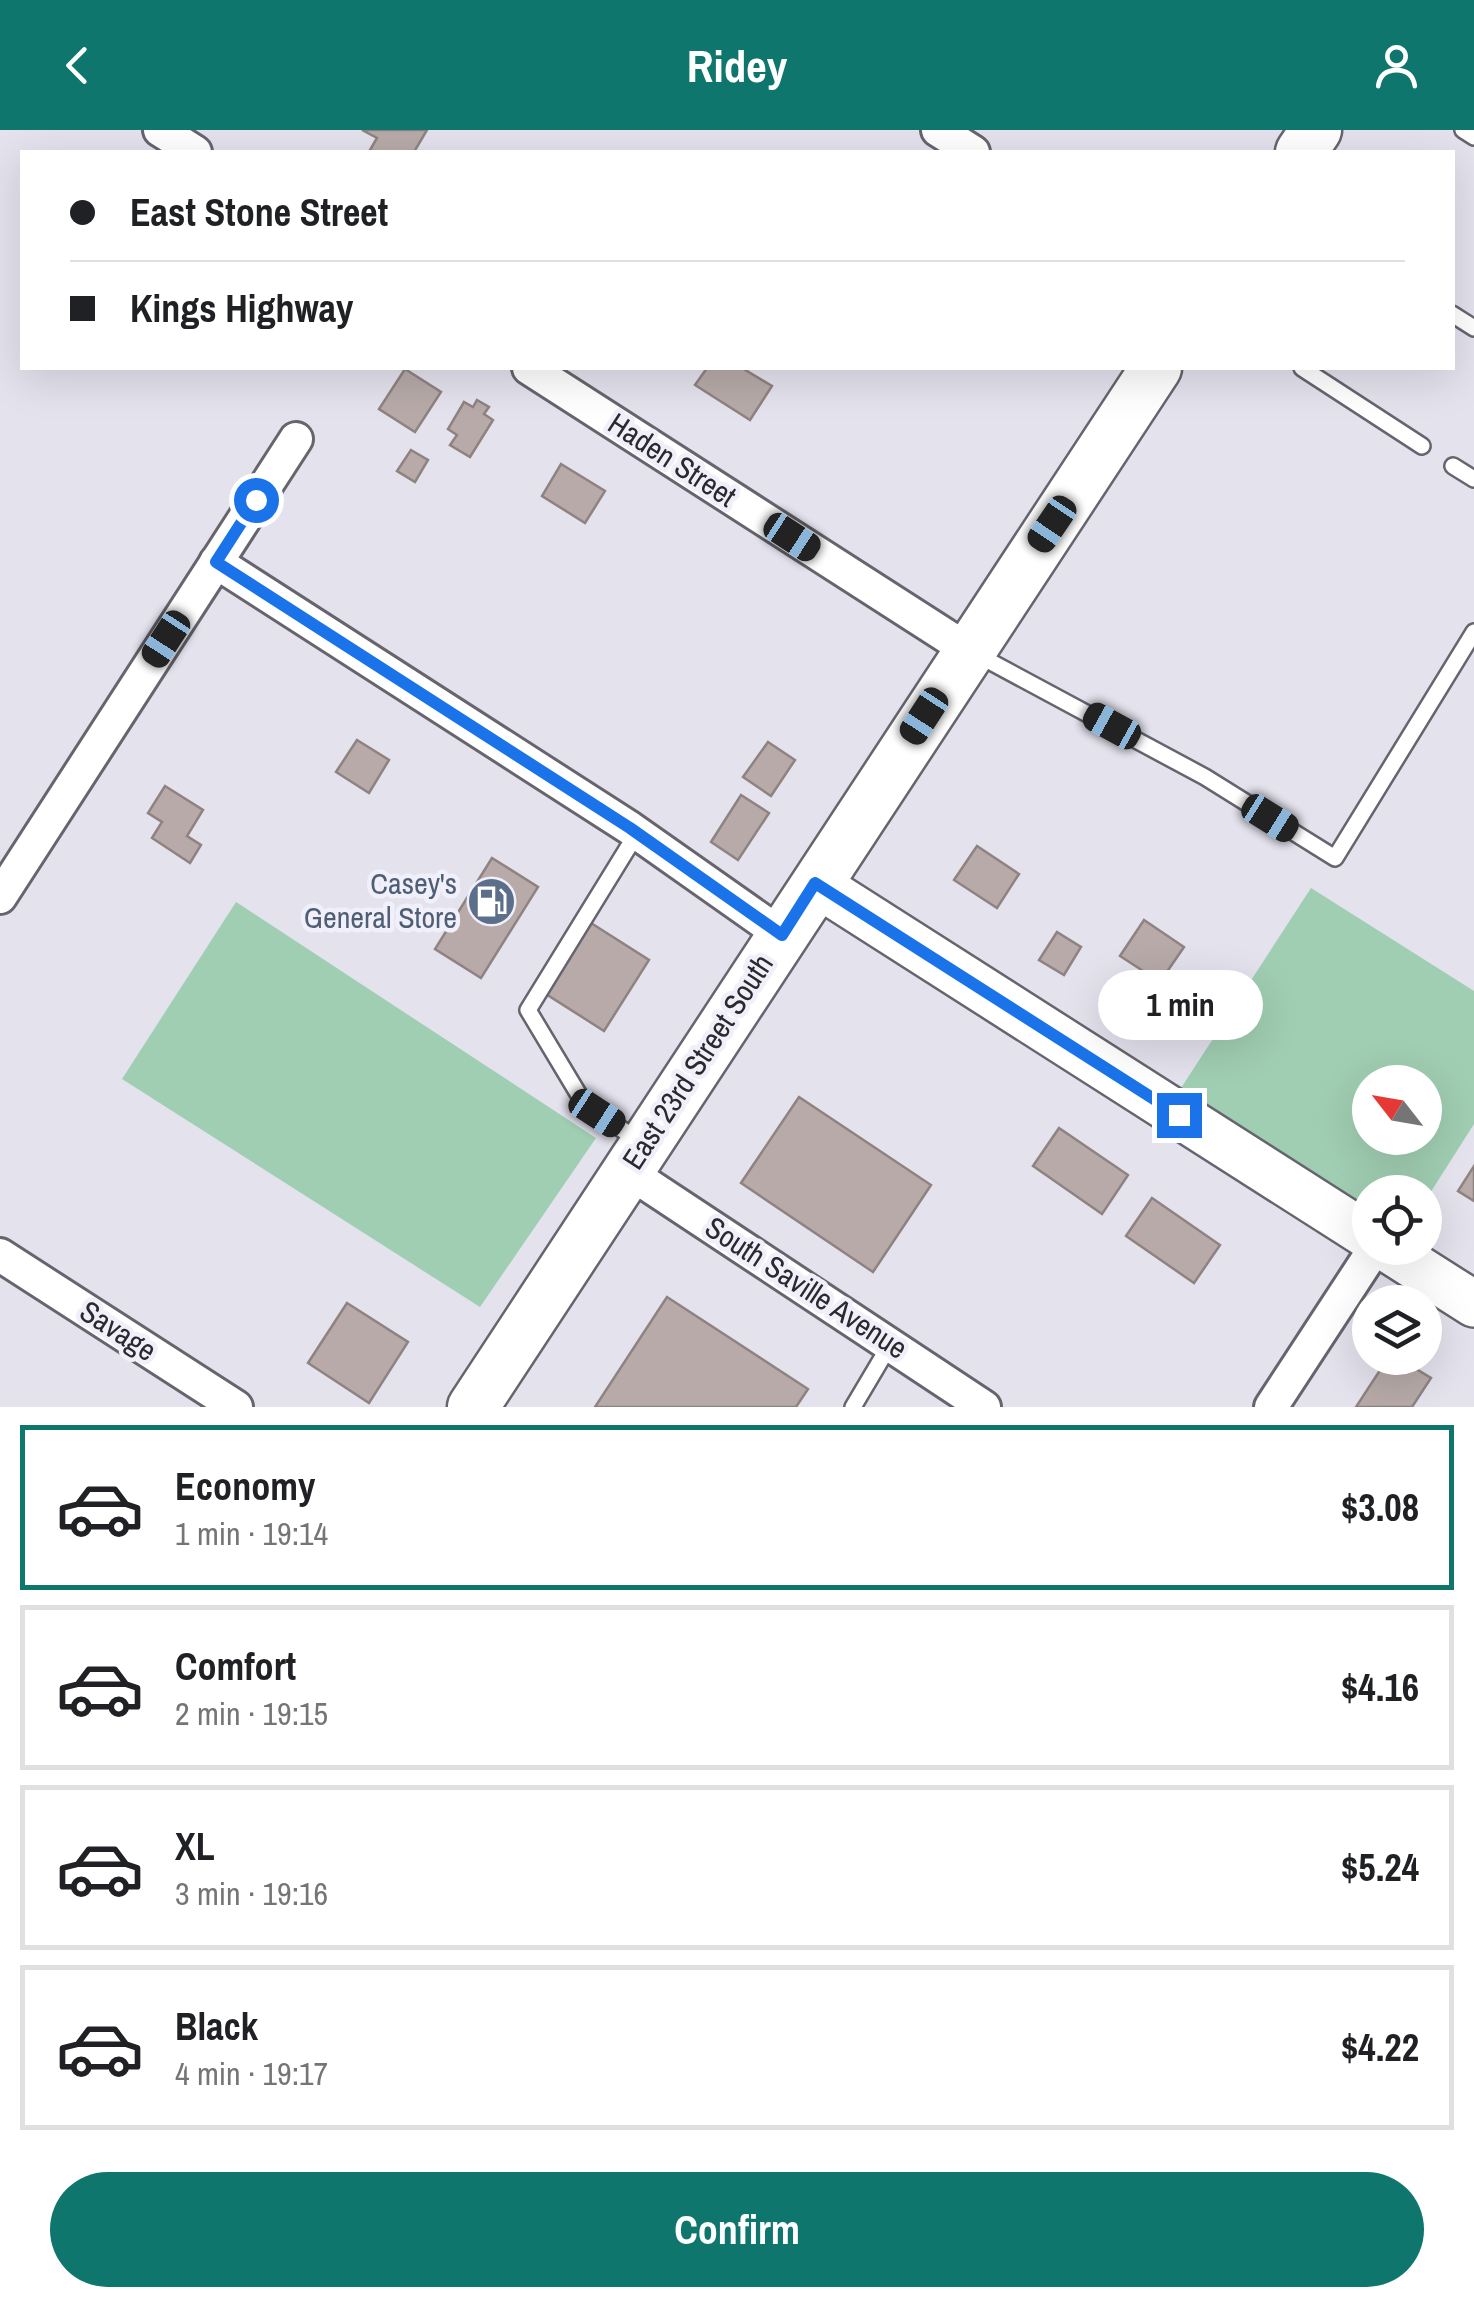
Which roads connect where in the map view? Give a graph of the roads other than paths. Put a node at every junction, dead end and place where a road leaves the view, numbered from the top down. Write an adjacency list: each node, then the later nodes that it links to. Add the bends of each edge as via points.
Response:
1 (160, 130): 5 (street)
2 (938, 130): 6 (street)
3 (1464, 130): 4 (lane)
4 (1474, 137)
5 (192, 150)
6 (970, 150)
7 (531, 370): 16 (street, Haden Street)
8 (1155, 370): 16 (main road, East 23rd Street South)
9 (1305, 370): 11 (lane)
10 (296, 439): 14 (street)
11 (1422, 446)
12 (1454, 466): 13 (lane)
13 (1474, 479)
14 (216, 562): 17 (street); 19 (street)
15 (1474, 632): 16 (lane, via 1335,858 1205,777)
16 (968, 650): 18 (main road, East 23rd Street South)
17 (637, 833): 20 (street); 21 (lane, via 528,1010 586,1105)
18 (815, 883): 20 (main road, East 23rd Street South); 22 (street)
19 (0, 897)
20 (782, 935): 21 (main road, East 23rd Street South)
21 (636, 1158): 27 (street, South Saville Avenue); 29 (main road, East 23rd Street South)
22 (1352, 1226)
23 (0, 1255): 28 (street, Savage)
24 (1364, 1265): 32 (street)
25 (1413, 1265): 26 (street)
26 (1474, 1304)
27 (892, 1343): 30 (lane); 31 (street, South Saville Avenue)
28 (236, 1407)
29 (473, 1407)
30 (853, 1407)
31 (984, 1407)
32 (1271, 1407)

